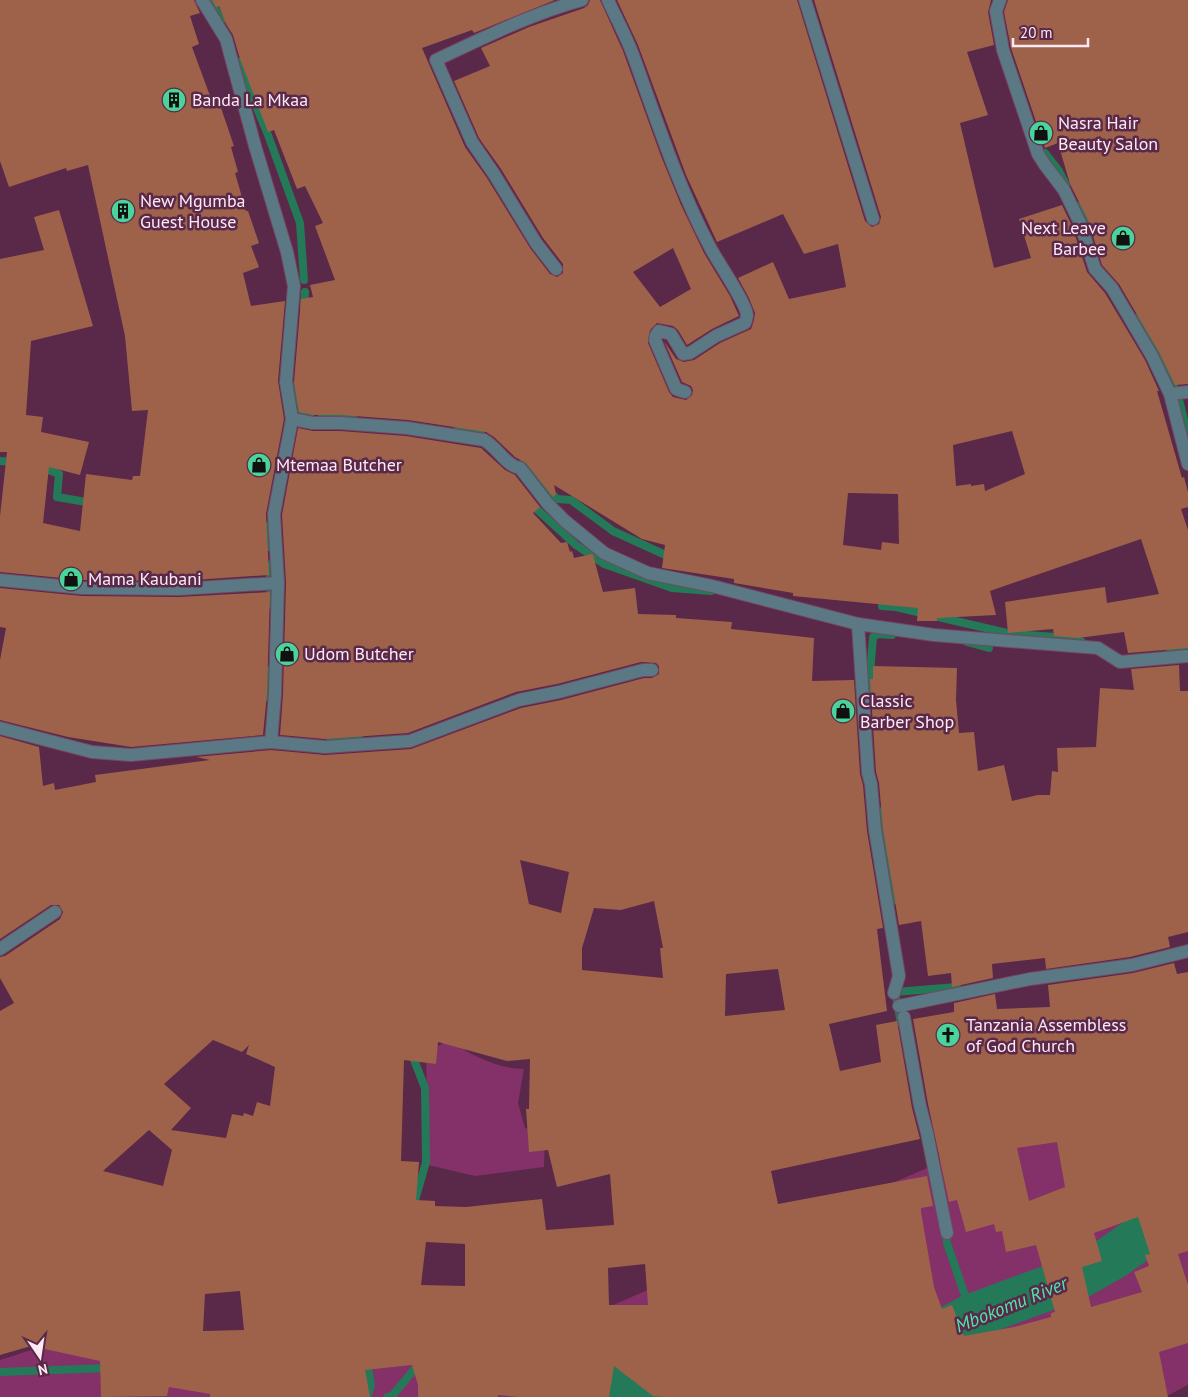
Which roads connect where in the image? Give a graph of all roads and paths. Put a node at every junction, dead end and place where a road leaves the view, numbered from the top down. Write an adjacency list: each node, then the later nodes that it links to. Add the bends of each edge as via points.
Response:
1 (202, 0): 11 (street, via 226,39 288,252 294,286 286,382)
2 (582, 0): 7 (street, via 496,31 436,60 472,142)
3 (608, 0): 8 (street, via 632,53 680,183 747,315 745,323 683,354 671,334 659,331 655,340 676,389)
4 (805, 0): 6 (street)
5 (1000, 0): 10 (street, via 996,11 1003,50 1038,154 1064,190 1080,223 1095,269 1112,288 1136,327)
6 (874, 219)
7 (556, 269)
8 (685, 392)
9 (1188, 392): 10 (street)
10 (1170, 394): 12 (street)
11 (292, 419): 14 (street, via 274,514); 15 (street, via 407,428 484,440 514,467 520,468 548,504 604,553 648,573)
12 (1188, 464)
13 (0, 580): 14 (street, via 82,588 150,589)
14 (278, 583): 19 (street)
15 (858, 624): 16 (street, via 934,635 1098,648 1120,662); 23 (street, via 874,830 898,976)
16 (1188, 656)
17 (652, 670): 19 (street, via 519,700 410,740 325,747)
18 (0, 728): 19 (street, via 92,752 131,755)
19 (271, 742)
20 (55, 912): 21 (street)
21 (0, 949)
22 (1188, 952): 24 (street, via 1132,965 1030,979 901,1012)
23 (894, 993)
24 (947, 1233)

